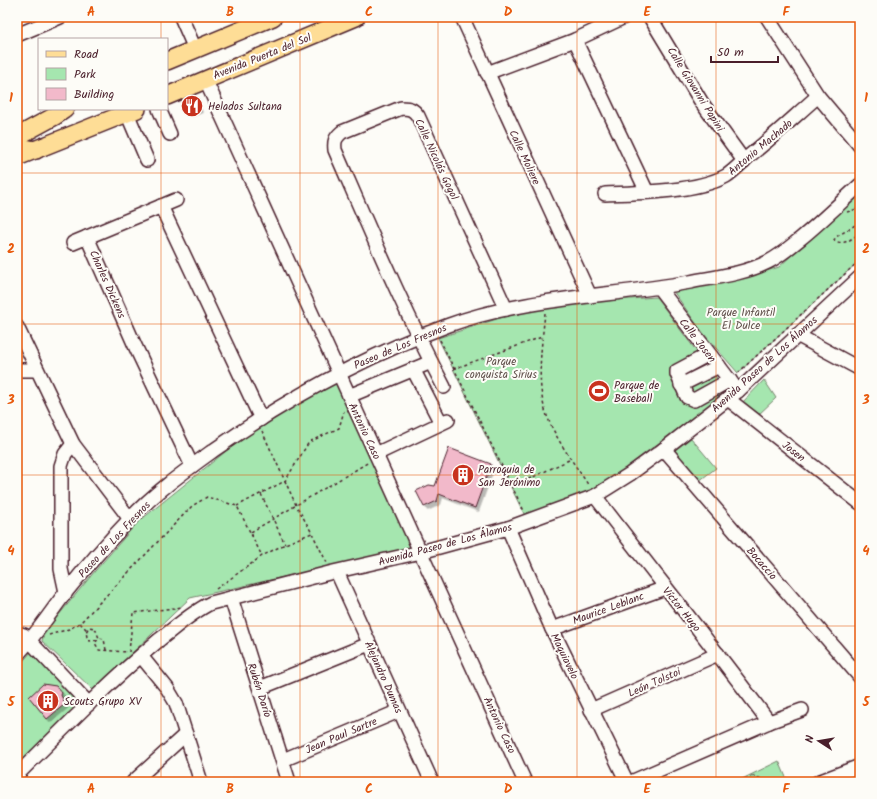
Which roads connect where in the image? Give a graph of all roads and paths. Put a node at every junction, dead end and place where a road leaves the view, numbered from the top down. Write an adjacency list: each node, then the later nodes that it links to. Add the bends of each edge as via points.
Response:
1 (60, 17): 9 (street)
2 (180, 17): 11 (street)
3 (273, 17): 11 (main road)
4 (356, 17): 14 (main road, Avenida Puerta del Sol)
5 (462, 17): 13 (street, Calle Moliere)
6 (624, 17): 10 (street)
7 (650, 17): 27 (street, Calle Giovanni Papini, via 702,103)
8 (767, 17): 16 (street)
9 (17, 35)
10 (575, 40): 13 (street); 29 (street)
11 (195, 49): 12 (main road)
12 (168, 61)
13 (487, 74): 42 (street, Calle Moliere)
14 (205, 79): 15 (main road, Avenida Puerta del Sol); 58 (street, Antonio Caso)
15 (168, 96)
16 (818, 96): 23 (street); 27 (street, Antonio Machado)
17 (50, 110): 21 (main road)
18 (64, 110): 24 (main road, via 20,135 19,144 23,148)
19 (159, 110): 22 (street)
20 (132, 111): 24 (main road); 26 (street)
21 (17, 123)
22 (170, 134)
23 (860, 146)
24 (36, 150): 25 (main road)
25 (17, 157)
26 (147, 160)
27 (744, 161): 29 (street, Antonio Machado, via 726,176 714,181)
28 (860, 185): 41 (street, Paseo de Los Fresnos, via 816,227 770,261 730,275)
29 (647, 192): 30 (street, Antonio Machado)
30 (605, 194)
31 (176, 200): 32 (street, Charles Dickens)
32 (161, 206): 37 (street, Charles Dickens); 66 (street)
33 (860, 208): 34 (path)
34 (847, 212)
35 (860, 222): 36 (path, via 834,240 845,243)
36 (860, 232)
37 (87, 237): 38 (street); 71 (street, Charles Dickens)
38 (73, 243)
39 (860, 260): 59 (path)
40 (860, 277): 47 (street, Avenida Paseo de Los Álamos)
41 (659, 288): 42 (street, Paseo de Los Fresnos); 50 (street, Calle Josen)
42 (590, 296): 43 (street, Paseo de Los Fresnos)
43 (546, 303): 44 (street, Paseo de Los Fresnos); 49 (path)
44 (506, 309): 46 (street, Paseo de Los Fresnos, via 448,325); 48 (street, Calle Nicolás Gogol, via 418,116 409,108 401,108 342,132 336,136 334,142 344,171)
45 (17, 326): 57 (street)
46 (436, 331): 48 (street, Paseo de Los Fresnos); 54 (path)
47 (797, 335): 55 (street); 62 (street, Avenida Paseo de Los Álamos)
48 (419, 337): 51 (street); 58 (street, Paseo de Los Fresnos)
49 (542, 337): 54 (path); 70 (path, via 542,394 545,411)
50 (709, 354): 52 (street, Calle Josen); 60 (street, via 677,370)
51 (431, 362): 53 (street); 61 (street)
52 (719, 366): 59 (street, Calle Josen); 60 (street)
53 (413, 369): 63 (street); 69 (street, via 444,422)
54 (453, 369): 73 (path)
55 (860, 369)
56 (17, 370): 57 (street)
57 (37, 370): 67 (street)
58 (339, 373): 63 (street, Antonio Caso); 66 (street, Paseo de Los Fresnos)
59 (734, 377): 60 (street, via 694,400 687,397); 62 (street, Calle Josen)
60 (681, 385)
61 (444, 387)
62 (738, 391): 64 (street, Avenida Paseo de Los Álamos)
63 (349, 396): 69 (street, Antonio Caso)
64 (728, 399): 68 (street, Avenida Paseo de Los Álamos); 76 (street, Josen)
65 (344, 411): 72 (path, via 340,428 309,442)
66 (261, 419): 71 (street, Paseo de Los Fresnos); 72 (path, via 261,428)
67 (73, 444): 79 (street); 90 (street, via 65,454 62,466 61,569)
68 (664, 449): 75 (street, Avenida Paseo de Los Álamos); 106 (street, Bocaccio)
69 (377, 456): 77 (path); 86 (street, Antonio Caso)
70 (571, 459): 73 (path); 75 (path)
71 (192, 466): 79 (street, Paseo de Los Fresnos)
72 (285, 481): 74 (path); 77 (path)
73 (512, 487): 81 (path)
74 (261, 494): 78 (path); 80 (path)
75 (595, 496): 81 (street, Avenida Paseo de Los Álamos); 89 (street, Víctor Hugo)
76 (860, 504)
77 (296, 505): 80 (path); 84 (path)
78 (238, 506): 83 (path); 94 (path, via 207,497 192,506)
79 (130, 519): 90 (street, Paseo de Los Fresnos)
80 (273, 519): 83 (path); 85 (path)
81 (528, 520): 82 (street, Avenida Paseo de Los Álamos)
82 (508, 528): 86 (street, Avenida Paseo de Los Álamos); 95 (street, Maquiavelo)
83 (250, 532): 87 (path)
84 (312, 533): 85 (path); 88 (path, via 327,563)
85 (285, 544): 87 (path)
86 (421, 552): 88 (street, Avenida Paseo de Los Álamos); 123 (street, Antonio Caso)
87 (262, 556): 91 (path)
88 (335, 572): 92 (street, Avenida Paseo de Los Álamos); 101 (street, Alejandro Dumas)
89 (665, 588): 95 (street, Maurice Leblanc); 104 (street, Víctor Hugo)
90 (66, 592): 100 (street, Paseo de Los Fresnos)
91 (211, 593)
92 (231, 598): 103 (street, Avenida Paseo de Los Álamos, via 197,610); 107 (street, Rubén Darío)
93 (184, 607): 103 (path, via 133,612)
94 (80, 623): 96 (path); 100 (path)
95 (552, 629): 109 (street, Maquiavelo)
96 (87, 630): 98 (path, via 89,627 95,628); 99 (path, via 90,641)
97 (17, 633): 100 (street)
98 (99, 638): 99 (path); 102 (path, via 104,639)
99 (97, 640): 102 (path, via 95,643 99,650)
100 (30, 641): 105 (street, Paseo de Los Fresnos); 108 (street)
101 (369, 644): 107 (street); 111 (street, Alejandro Dumas)
102 (106, 650): 103 (path)
103 (135, 654): 108 (street, Avenida Paseo de Los Álamos); 113 (street, via 167,688 176,703)
104 (718, 654): 109 (street, León Tolstoi); 112 (street, Víctor Hugo)
105 (17, 655)
106 (860, 677)
107 (260, 688): 114 (street, Rubén Darío)
108 (89, 704): 116 (street, Avenida Paseo de Los Álamos)
109 (591, 710): 124 (street, Maquiavelo)
110 (802, 710): 112 (street)
111 (400, 711): 114 (street, Jean Paul Sartre); 122 (street, Alejandro Dumas)
112 (768, 722): 125 (street)
113 (186, 734): 119 (street); 120 (street)
114 (282, 760): 121 (street, Rubén Darío)
115 (860, 766): 118 (street)
116 (17, 775)
117 (752, 776): 126 (path); 127 (path); 128 (path)
118 (846, 777): 129 (street)
119 (133, 782)
120 (201, 782)
121 (290, 782)
122 (430, 782)
123 (525, 782)
124 (627, 782)
125 (631, 782)
126 (739, 782)
127 (750, 782)
128 (768, 782)
129 (818, 782)

